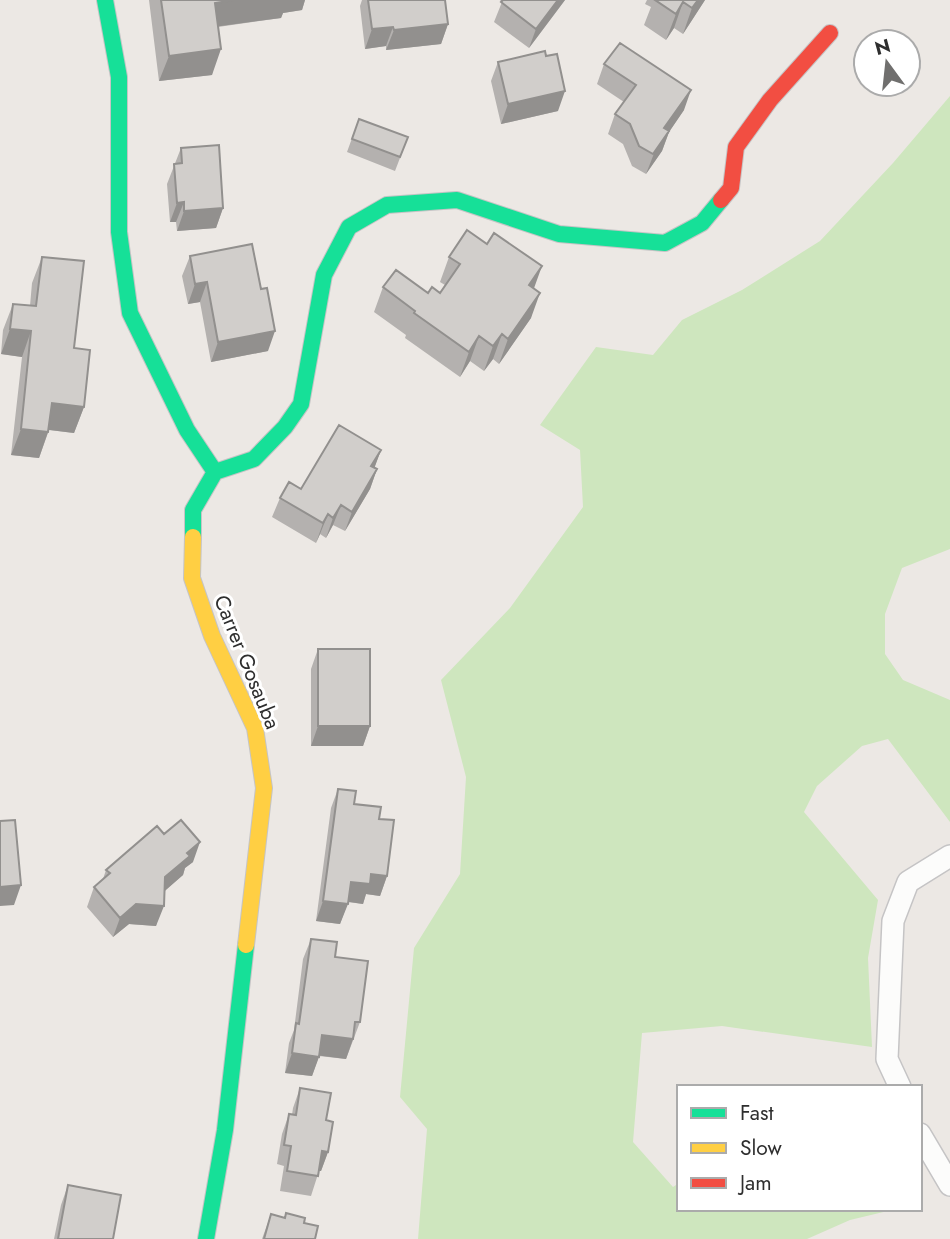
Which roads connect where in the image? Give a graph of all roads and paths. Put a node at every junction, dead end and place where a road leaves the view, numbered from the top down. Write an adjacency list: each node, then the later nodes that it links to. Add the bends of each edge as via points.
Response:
1 (105, 0): 3 (street, via 119,78 119,232 130,313 187,430)
2 (830, 33): 3 (street, via 770,100 736,148 731,188 702,223 665,243 559,234 457,200 387,205 349,227 324,275 301,404 254,459)
3 (215, 472): 8 (street, Carrer Gosauba, via 193,510 192,578 212,636 256,728 264,788 226,1117)
4 (950, 856): 5 (street, via 908,882 893,921 887,1059)
5 (899, 1085)
6 (922, 1137): 7 (street)
7 (950, 1185)
8 (206, 1239)

